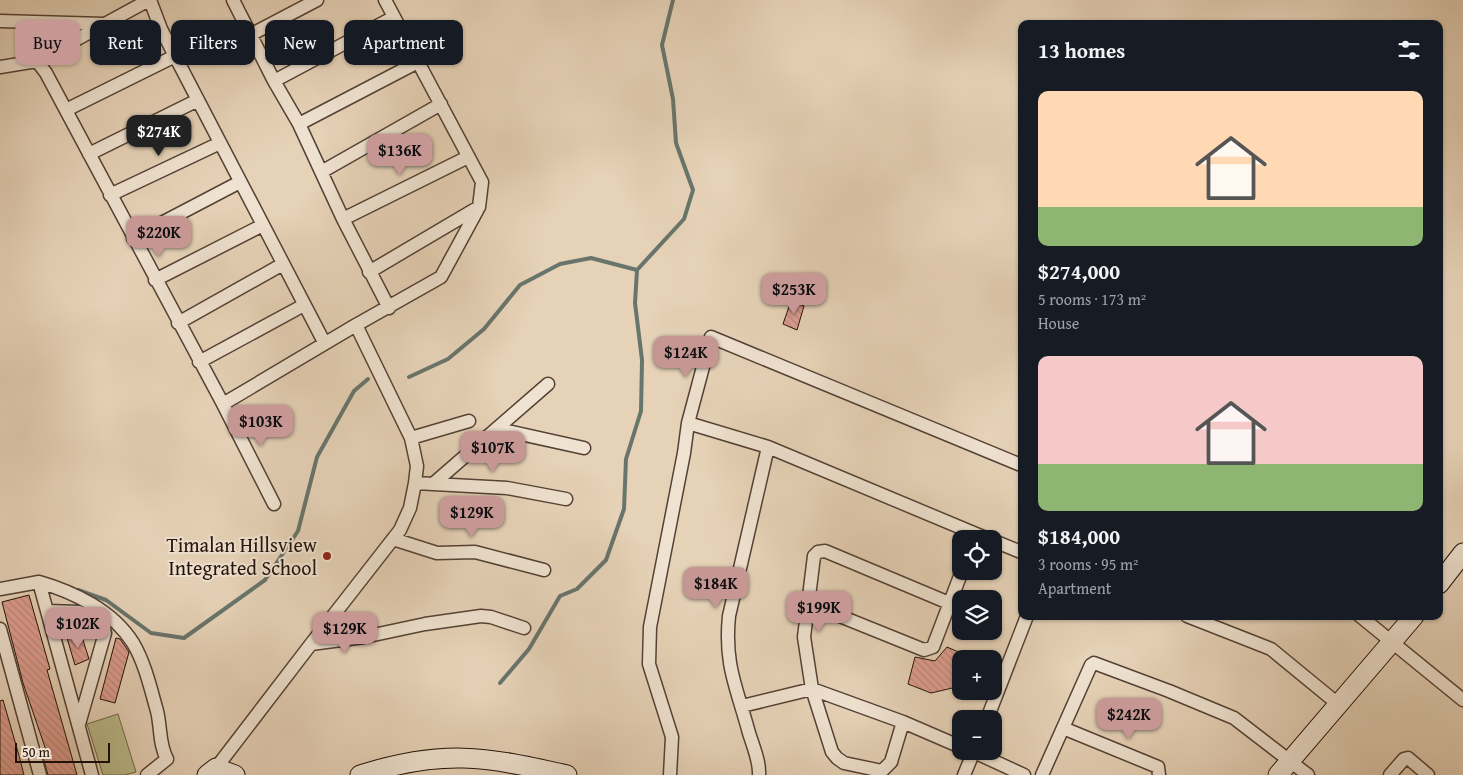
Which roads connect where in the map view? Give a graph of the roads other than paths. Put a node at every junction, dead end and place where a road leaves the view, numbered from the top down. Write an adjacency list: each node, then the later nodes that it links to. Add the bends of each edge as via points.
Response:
1 (149, 0): 6 (street); 13 (street)
2 (233, 0): 7 (street)
3 (317, 0): 11 (street)
4 (385, 0): 5 (street)
5 (394, 17): 8 (street); 21 (street)
6 (112, 20)
7 (244, 20)
8 (395, 20)
9 (0, 21): 10 (street)
10 (90, 24)
11 (255, 32)
12 (255, 40): 21 (street)
13 (171, 48)
14 (171, 58): 24 (street)
15 (15, 65): 20 (street)
16 (40, 65): 24 (street)
17 (180, 65): 22 (street)
18 (412, 65): 25 (street)
19 (417, 65): 23 (street)
20 (0, 67)
21 (274, 81): 25 (street)
22 (198, 100): 26 (street); 27 (street)
23 (441, 104): 28 (street); 29 (street)
24 (66, 110): 27 (street)
25 (300, 124): 29 (street)
26 (220, 143): 30 (street); 31 (street)
27 (89, 154): 31 (street)
28 (468, 158): 32 (street, via 482,182); 33 (street)
29 (323, 171): 33 (street)
30 (240, 182): 34 (street); 35 (street)
31 (110, 195): 35 (street)
32 (480, 208): 37 (street); 40 (street, via 441,277)
33 (343, 218): 37 (street)
34 (263, 225): 36 (street); 38 (street)
35 (133, 238): 38 (street)
36 (283, 264): 39 (street); 41 (street)
37 (369, 272): 40 (street)
38 (156, 280): 41 (street)
39 (304, 305): 43 (street); 44 (street)
40 (389, 308): 42 (street)
41 (178, 323): 44 (street)
42 (356, 325): 43 (street); 50 (street)
43 (324, 342): 46 (street)
44 (199, 362): 46 (street)
45 (548, 384): 49 (street)
46 (222, 404): 57 (street)
47 (468, 421): 50 (street)
48 (688, 423): 51 (street); 53 (street, via 711,337); 98 (street, via 650,627 649,664 672,737)
49 (498, 428): 52 (street); 55 (street)
50 (411, 438): 54 (street, via 417,466)
51 (768, 447): 58 (street); 82 (street, via 729,616 726,642)
52 (584, 448)
53 (1018, 465)
54 (415, 483): 55 (street); 59 (street, via 406,519)
55 (433, 484): 56 (street, via 507,488)
56 (566, 499)
57 (274, 504)
58 (964, 530)
59 (393, 539): 63 (street, via 437,553 475,552); 78 (street)
60 (1002, 544): 61 (street)
61 (1018, 551)
62 (1463, 553): 64 (street)
63 (544, 570)
64 (1443, 579)
65 (958, 580): 68 (street)
66 (38, 582): 67 (street); 70 (street); 94 (street, via 97,608 133,643 154,700 167,760)
67 (0, 590)
68 (949, 603): 69 (street, via 932,647 924,650); 69 (street, via 825,552 818,552 814,556)
69 (810, 604): 79 (street, via 804,636)
70 (48, 611): 85 (street); 85 (street, via 78,612 105,632)
71 (1025, 620): 83 (street)
72 (1197, 620): 81 (street, via 1271,649)
73 (1365, 620): 77 (street)
74 (1411, 620): 77 (street)
75 (524, 628): 78 (street, via 481,616 364,638)
76 (0, 629): 92 (street)
77 (1393, 643): 80 (street); 81 (street)
78 (311, 644): 91 (street)
79 (812, 689): 82 (street); 84 (street); 84 (street, via 832,752 844,763 874,771 888,768)
80 (1463, 700)
81 (1338, 704): 90 (street)
82 (742, 706): 99 (street)
83 (990, 710)
84 (902, 722): 87 (street)
85 (78, 724): 93 (street)
86 (1063, 728): 90 (street, via 1091,665 1098,664 1234,718); 102 (street); 103 (street, via 1158,766)
87 (952, 743)
88 (970, 760): 100 (street)
89 (993, 760): 101 (street)
90 (1284, 768): 104 (street)
91 (211, 772): 95 (street)
92 (40, 775)
93 (92, 775)
94 (147, 775)
95 (235, 775)
96 (360, 775): 97 (street, via 422,759 466,757 502,760)
97 (567, 775)
98 (670, 775)
99 (758, 775)
100 (964, 775)
101 (1024, 775)
102 (1042, 775)
103 (1159, 775)
104 (1308, 775)
105 (1390, 775): 106 (street, via 1408,758)
106 (1428, 775)

